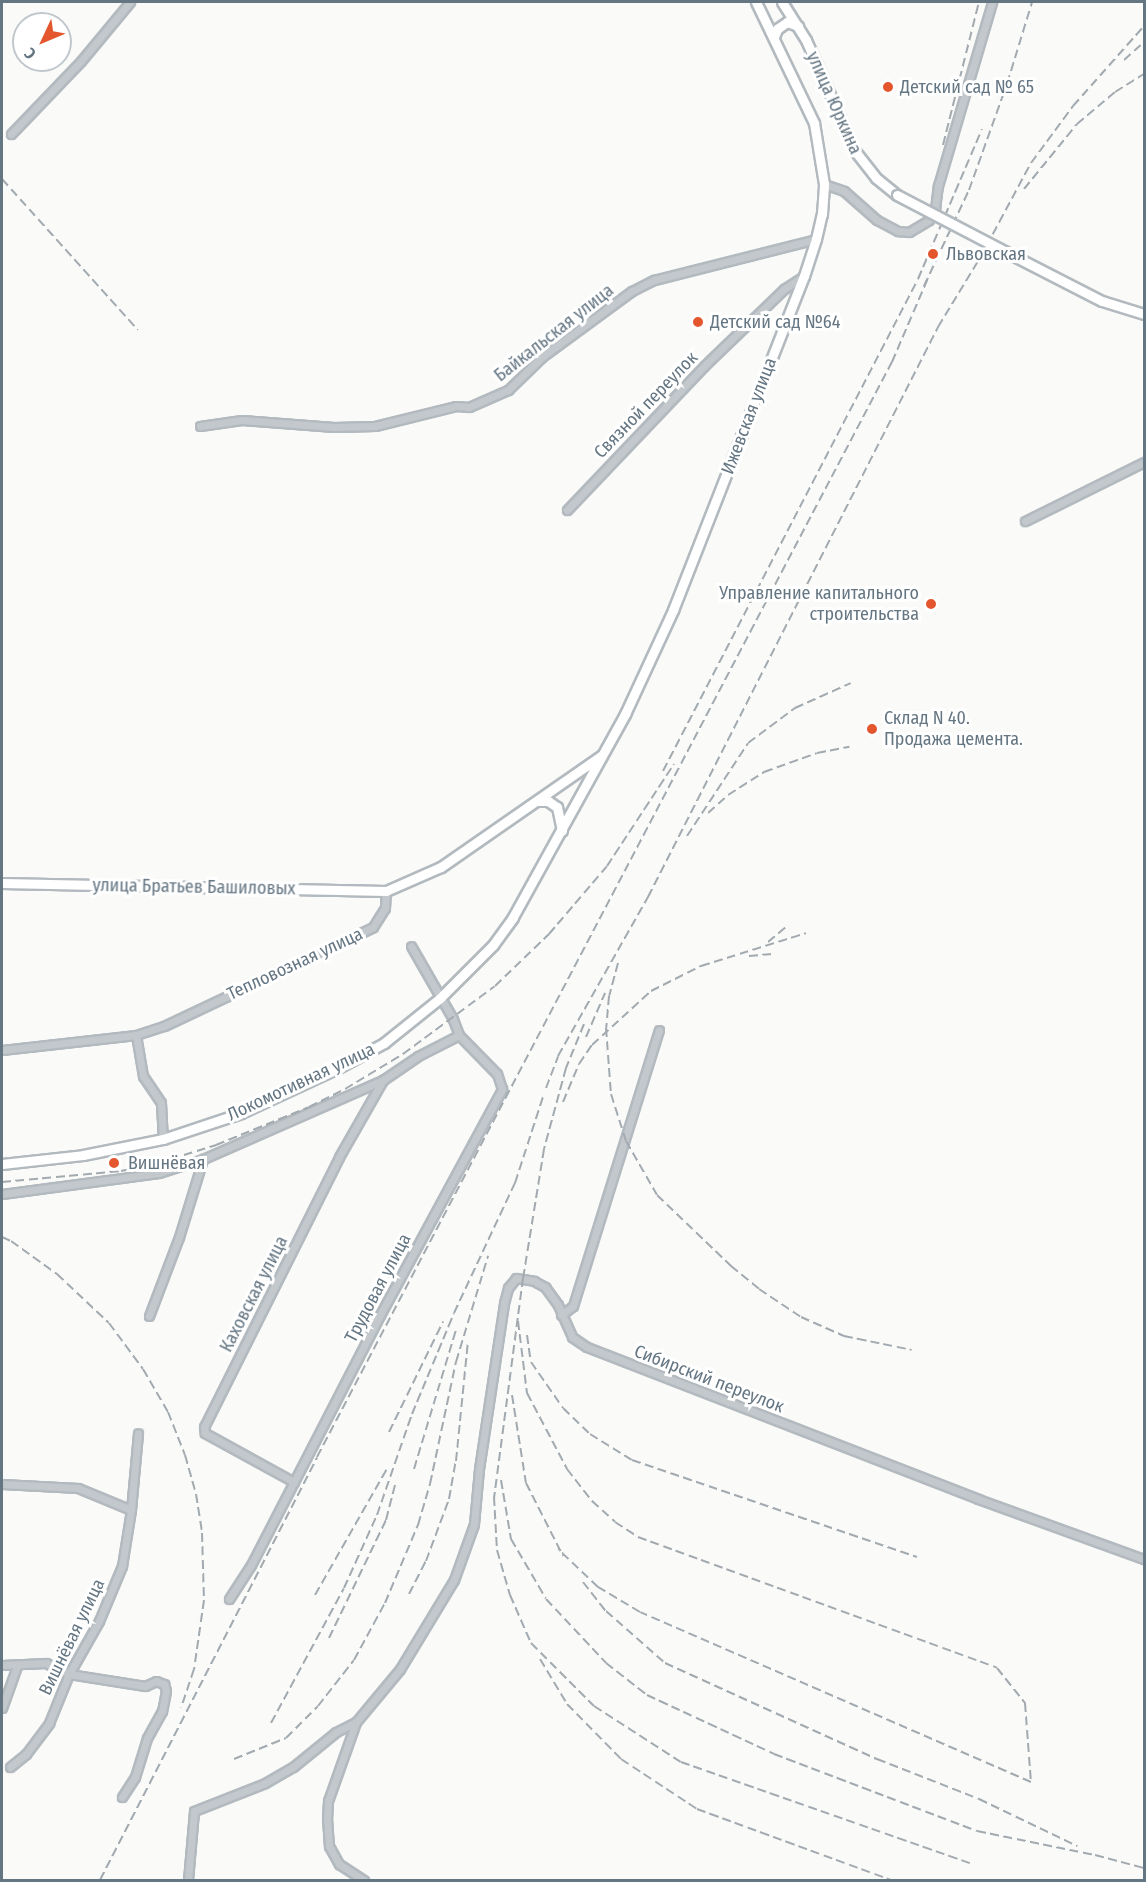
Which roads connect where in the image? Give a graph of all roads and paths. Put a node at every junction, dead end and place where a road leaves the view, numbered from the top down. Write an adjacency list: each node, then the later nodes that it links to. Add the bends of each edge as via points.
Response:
1 (130, 2): 7 (street, via 81,61)
2 (756, 2): 6 (street, Ижевская улица)
3 (782, 2): 5 (street, улица Юркина)
4 (992, 2): 8 (street, via 929,220 909,232 898,231 877,220 844,191)
5 (799, 27): 6 (street, via 787,22); 11 (street, улица Юркина, bridge, via 855,151 876,178 897,195 1102,301)
6 (774, 37): 8 (street, Ижевская улица, via 814,123)
7 (11, 134)
8 (824, 184): 9 (street, Ижевская улица)
9 (816, 239): 10 (street, Ижевская улица); 12 (street, Байкальская улица, via 654,280 632,291 549,351 508,390 469,407 446,408 375,426 242,420)
10 (804, 276): 14 (street, Связной переулок, via 784,288 704,366); 16 (street, Ижевская улица, via 673,610)
11 (1144, 314)
12 (200, 426)
13 (1144, 462): 15 (street)
14 (567, 510)
15 (1025, 522)
16 (602, 755): 17 (street); 18 (street, Локомотивная улица)
17 (538, 801): 18 (street, via 548,801 557,807); 20 (street, via 441,867)
18 (562, 832): 22 (street, Локомотивная улица, via 501,935)
19 (2, 883): 20 (street, улица Братьев Башиловых)
20 (386, 891): 24 (street, Тепловозная улица, via 385,908 373,927 164,1026)
21 (411, 946): 22 (street, Трудовая улица)
22 (440, 998): 25 (street, Трудовая улица); 28 (street, Локомотивная улица, via 384,1043 350,1063 241,1113)
23 (659, 1030): 32 (street, via 573,1306)
24 (136, 1035): 26 (street, Тепловозная улица); 28 (street, via 143,1076 161,1103)
25 (459, 1035): 27 (street); 35 (street, Трудовая улица, via 497,1074 502,1089)
26 (2, 1050)
27 (382, 1080): 29 (street); 35 (street, Каховская улица, via 339,1157 204,1427 205,1433)
28 (164, 1139): 30 (street, Локомотивная улица, via 83,1155)
29 (203, 1159): 31 (street, via 159,1173); 33 (street)
30 (2, 1164)
31 (2, 1194)
32 (561, 1315): 38 (street, Сибирский переулок, via 572,1337 587,1347); 44 (street, Сибирский переулок, via 552,1295 534,1281 516,1278 508,1288 474,1524 454,1580 400,1669)
33 (149, 1316)
34 (138, 1433): 37 (street, Вишнёвая улица)
35 (294, 1482): 39 (street, Трудовая улица)
36 (2, 1484): 37 (street, via 78,1488)
37 (131, 1510): 42 (street, Вишнёвая улица, via 122,1566 99,1621)
38 (1144, 1559)
39 (229, 1599)
40 (2, 1665): 41 (street)
41 (17, 1666): 42 (street, via 30,1662 46,1664); 43 (street)
42 (69, 1674): 45 (street, Вишнёвая улица, via 49,1723 26,1754); 46 (street, via 145,1686 156,1681 164,1684 162,1711)
43 (2, 1708)
44 (356, 1722): 47 (street, via 265,1783 194,1811); 48 (street, via 328,1802 329,1846 339,1864)
45 (10, 1767)
46 (122, 1797)
47 (188, 1881)
48 (364, 1881)

